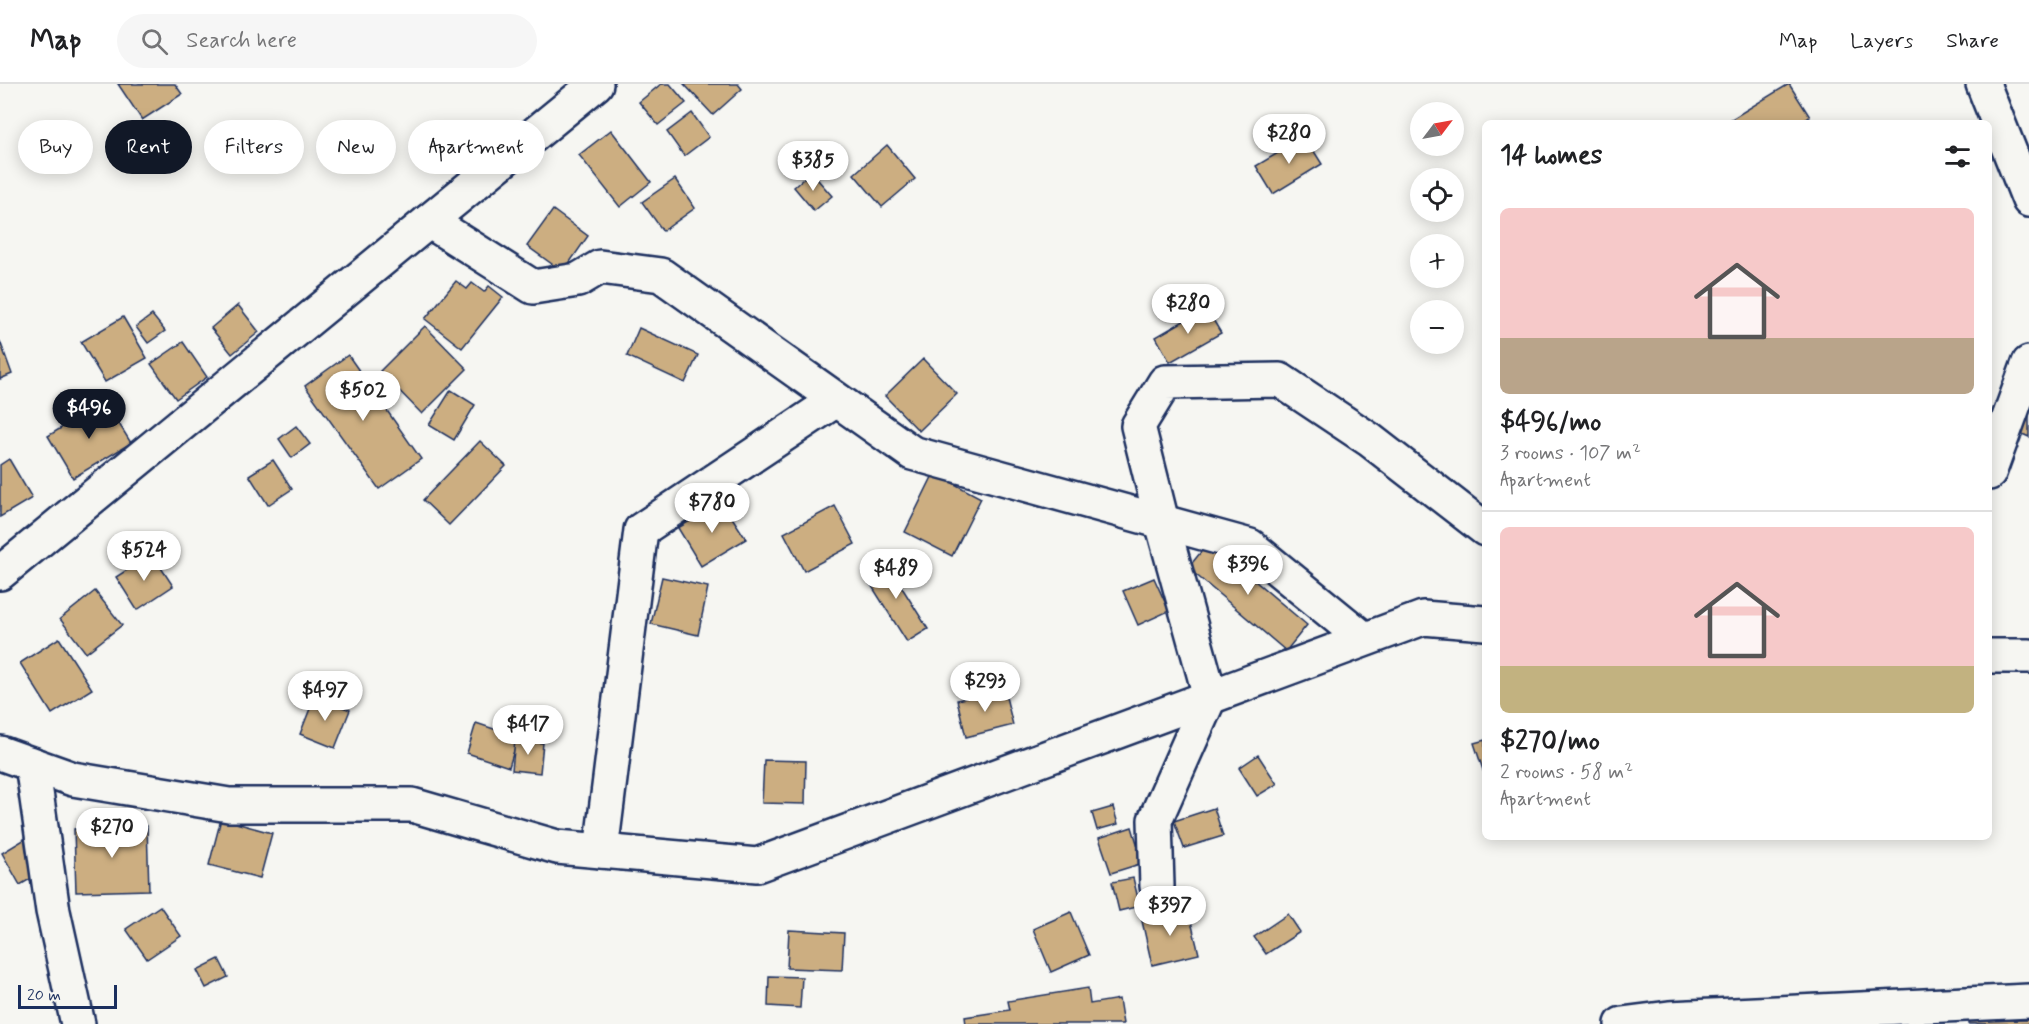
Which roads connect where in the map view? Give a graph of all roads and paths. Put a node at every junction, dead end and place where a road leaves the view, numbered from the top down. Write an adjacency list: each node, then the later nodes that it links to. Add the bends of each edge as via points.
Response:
1 (1983, 84): 3 (street)
2 (590, 86): 4 (street)
3 (2029, 200)
4 (429, 221): 6 (street, via 533,287 578,280 600,267 661,275); 10 (street)
5 (2029, 363): 7 (street)
6 (836, 399): 8 (street, via 912,453); 18 (street, via 640,530)
7 (1992, 465)
8 (1162, 522): 9 (street, via 1138,426 1165,382 1280,380 1370,440); 12 (street, via 1250,546); 15 (street)
9 (1482, 527)
10 (2, 568)
11 (1482, 623): 12 (street, via 1423,618)
12 (1364, 639): 15 (street)
13 (1992, 656): 14 (street)
14 (2029, 656)
15 (1210, 696): 18 (street, via 756,865); 19 (street, via 1155,820)
16 (0, 753): 17 (street)
17 (32, 764): 18 (street, via 73,778 229,805 412,805 556,847); 21 (street, via 53,911)
18 (601, 851)
19 (1157, 886)
20 (2029, 1000): 22 (street, via 1669,1018)
21 (78, 1024)
22 (1622, 1024)

